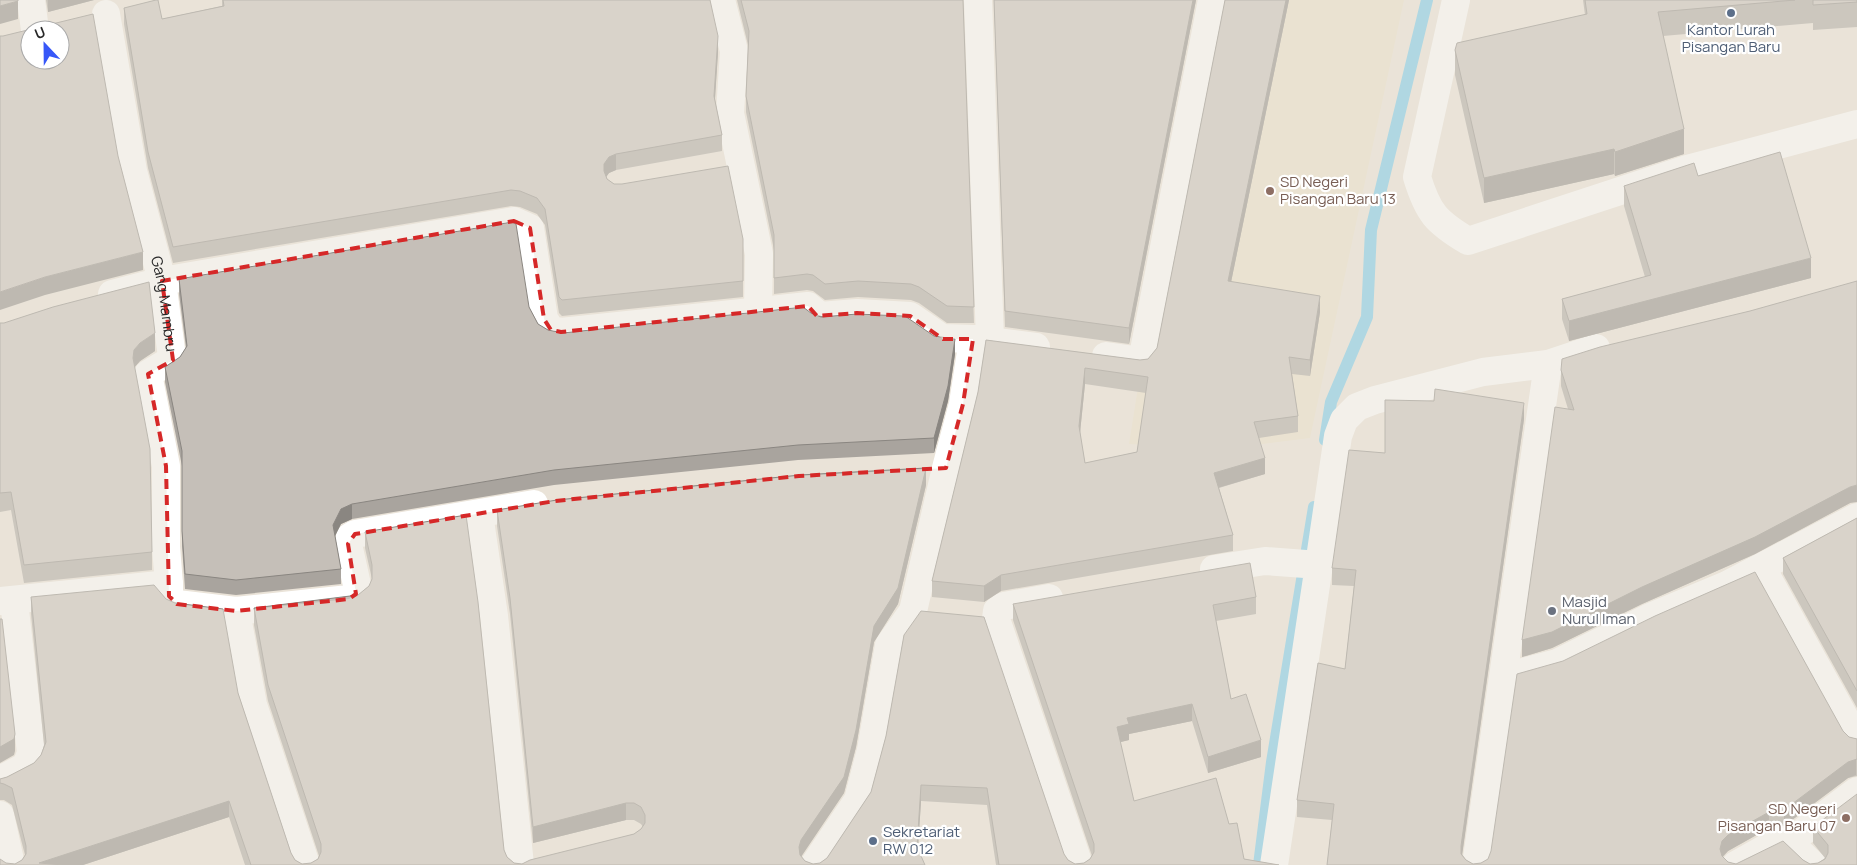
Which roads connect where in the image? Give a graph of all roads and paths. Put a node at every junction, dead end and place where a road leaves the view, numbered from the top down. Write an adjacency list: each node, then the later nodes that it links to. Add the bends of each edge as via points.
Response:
1 (31, 0): 6 (street)
2 (720, 0): 9 (street, via 734,51 730,113)
3 (978, 0): 14 (street)
4 (1212, 0): 14 (street, via 1142,361)
5 (1456, 0): 8 (street, via 1417,177 1424,199 1442,226 1468,241 1687,169)
6 (47, 20)
7 (70, 23): 11 (street, Gang Mambru, via 118,11 133,172)
8 (1857, 124)
9 (740, 164): 10 (street); 13 (street, via 759,254)
10 (712, 169)
11 (162, 281): 12 (street); 13 (street, via 514,221 530,228 544,319 551,330 561,332); 25 (street, Gang Mambru, via 172,357 148,374 166,466)
12 (87, 300)
13 (758, 310): 14 (street, via 808,306 820,316 857,313 910,316 942,338)
14 (982, 340): 17 (street)
15 (1624, 342): 16 (street)
16 (1548, 364): 22 (street, via 1483,372 1357,407 1344,420 1338,436); 33 (street)
17 (946, 468): 18 (street); 29 (street)
18 (917, 469)
19 (555, 501): 20 (street)
20 (479, 514): 28 (street, via 355,534 348,544 357,585 356,594 349,599); 40 (street, via 494,616)
21 (1857, 517): 23 (street)
22 (1313, 565): 24 (street, via 1265,561); 45 (street)
23 (1762, 568): 33 (street, via 1648,618 1557,663); 34 (street)
24 (1187, 574)
25 (169, 584): 27 (street); 28 (street, via 169,596 177,604)
26 (1071, 594): 32 (street, via 1004,606 997,611)
27 (7, 601): 35 (street, via 31,753 26,766)
28 (236, 611): 42 (street, via 253,705)
29 (913, 611): 30 (street); 43 (street, via 889,645 871,750 858,800)
30 (941, 614)
31 (968, 616): 32 (street)
32 (996, 619): 44 (street)
33 (1503, 678): 46 (street)
34 (1857, 740)
35 (0, 780)
36 (1857, 791): 38 (street)
37 (0, 815): 41 (street)
38 (1789, 842): 47 (street, via 1777,842); 48 (street)
39 (547, 856): 40 (street)
40 (519, 864)
41 (11, 865)
42 (306, 865)
43 (814, 865)
44 (1079, 865)
45 (1274, 865)
46 (1476, 865)
47 (1736, 865)
48 (1813, 865)

